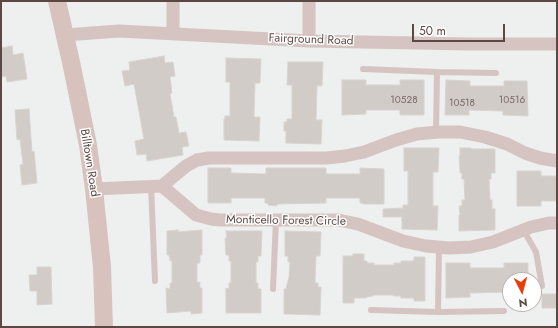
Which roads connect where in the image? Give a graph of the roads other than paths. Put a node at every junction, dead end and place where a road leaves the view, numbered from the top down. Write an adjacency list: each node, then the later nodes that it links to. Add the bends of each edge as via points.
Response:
1 (57, 1): 4 (main road, Billtown Road)
2 (173, 1): 5 (street)
3 (309, 1): 6 (street)
4 (65, 34): 5 (street, Fairground Road, via 119,31); 14 (main road, Billtown Road, via 88,145)
5 (172, 34): 6 (street, Fairground Road)
6 (309, 41): 7 (street, Fairground Road)
7 (557, 44)
8 (363, 69): 9 (lane)
9 (437, 72): 10 (lane); 11 (lane)
10 (496, 73)
11 (436, 132): 12 (street, via 485,136 525,153); 13 (street, via 417,134 345,156 197,160)
12 (557, 161)
13 (156, 186): 14 (street); 15 (street, Monticello Forest Circle, via 196,215 220,220); 20 (lane)
14 (94, 189): 25 (main road, Billtown Road, via 102,267)
15 (276, 220): 18 (street, Monticello Forest Circle, via 338,220 358,224 403,241); 21 (lane)
16 (557, 223): 17 (street, Monticello Forest Circle)
17 (524, 230): 18 (street, Monticello Forest Circle, via 471,247); 19 (lane, via 536,252)
18 (439, 247): 24 (lane)
19 (540, 272)
20 (155, 281)
21 (273, 289)
22 (371, 310): 24 (lane)
23 (502, 311): 24 (lane)
24 (438, 312)
25 (104, 327)

